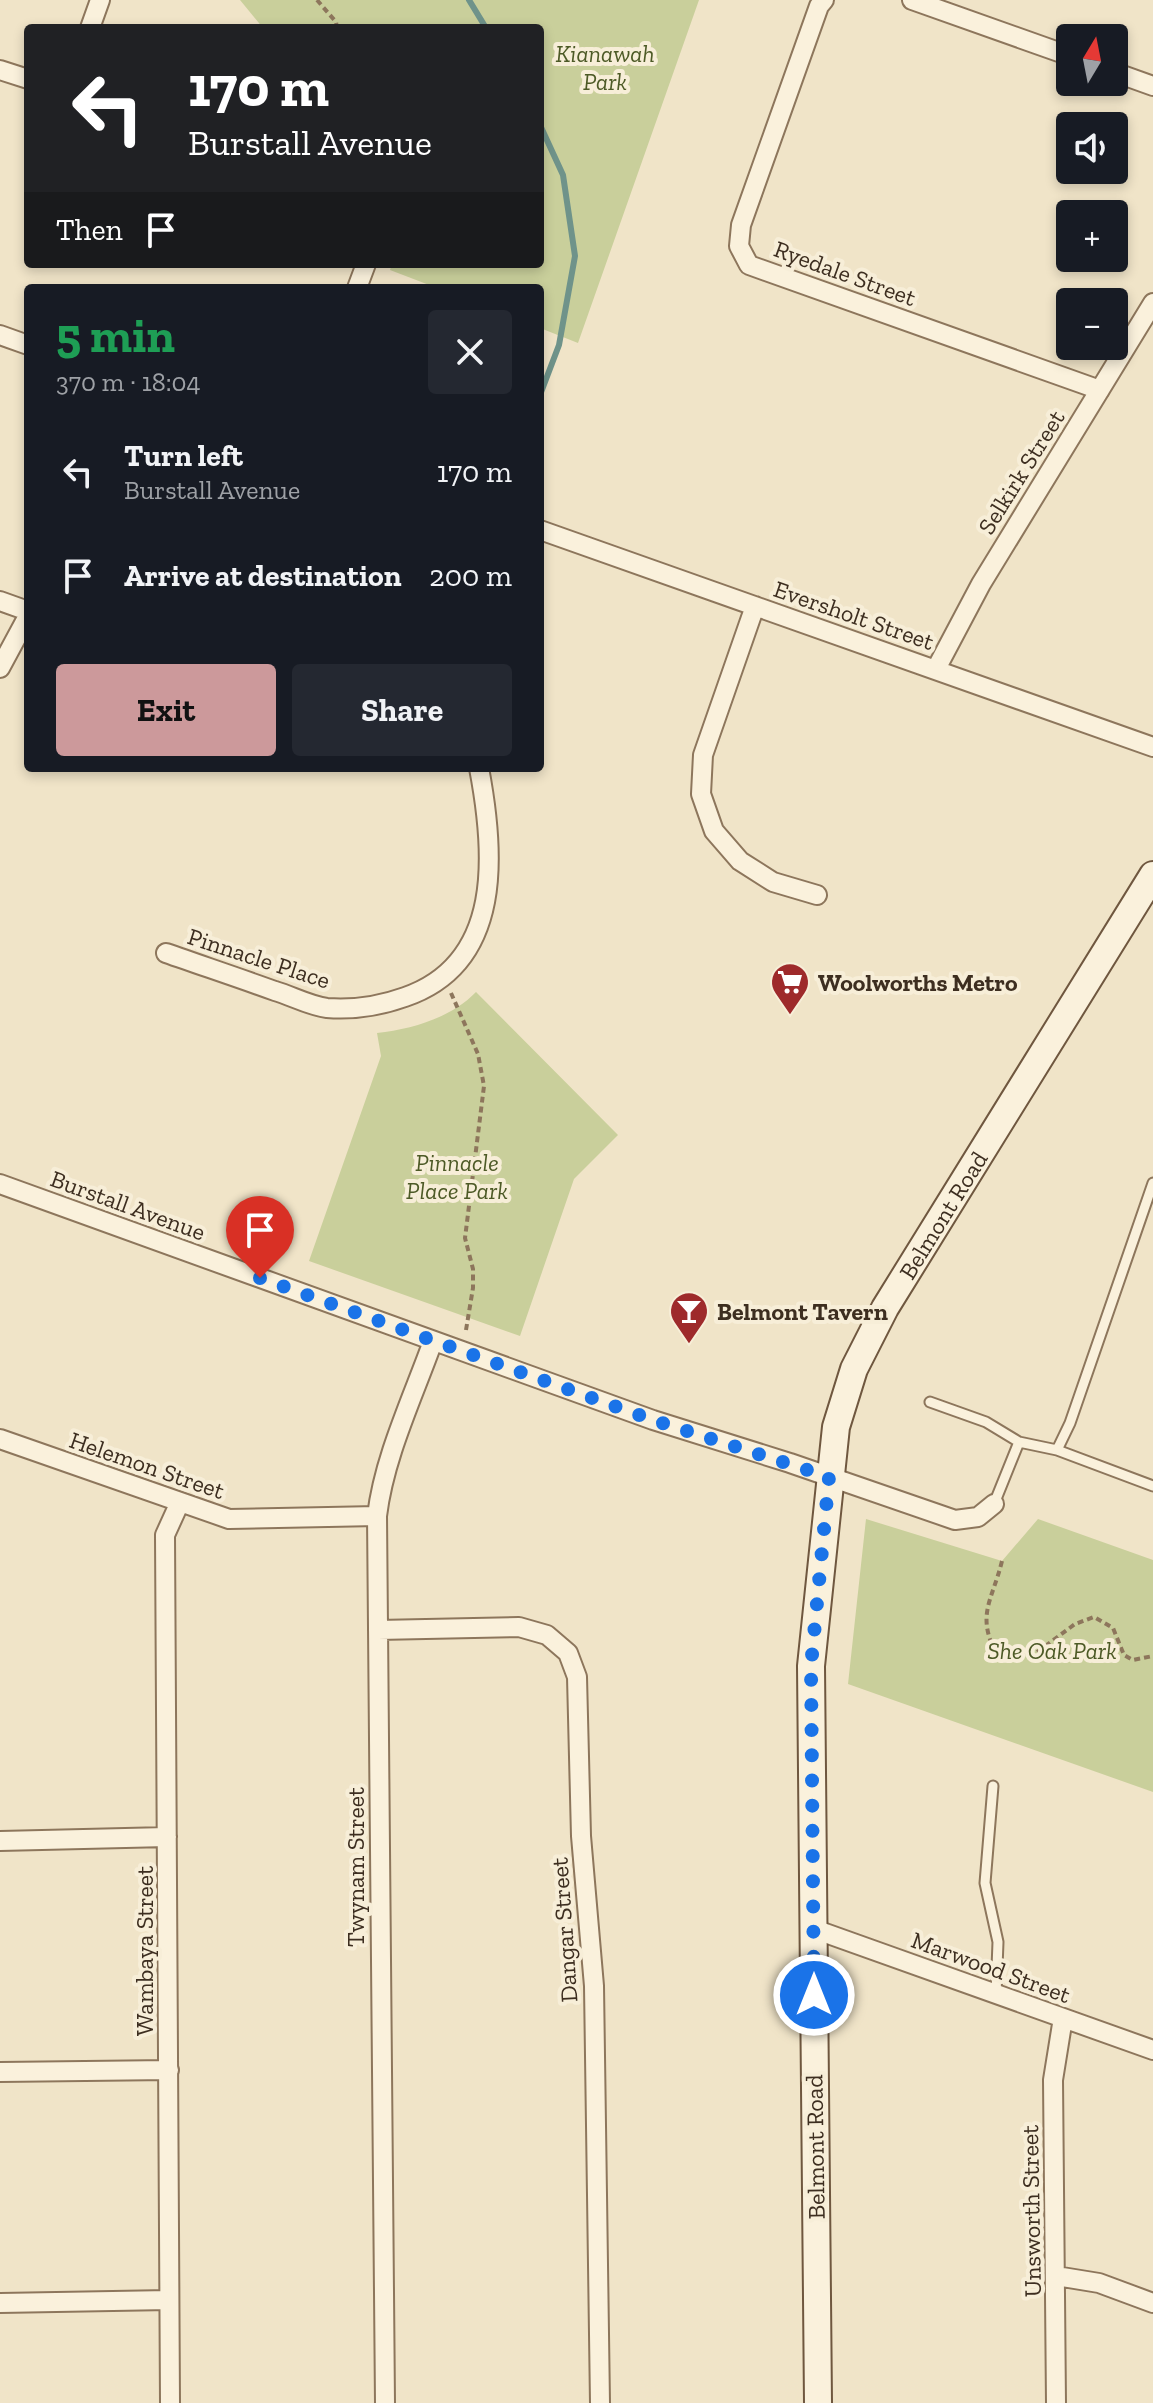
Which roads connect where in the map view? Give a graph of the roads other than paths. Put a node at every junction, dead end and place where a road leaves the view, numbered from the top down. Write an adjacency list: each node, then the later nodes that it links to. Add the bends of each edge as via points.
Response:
1 (100, 0): 4 (street)
2 (824, 0): 13 (street, Ryedale Street, via 741,225 739,246 749,265)
3 (912, 0): 5 (street)
4 (91, 24)
5 (1056, 51)
6 (0, 70): 8 (street)
7 (1128, 77): 9 (street)
8 (24, 78)
9 (1153, 86)
10 (1153, 303): 13 (street, Selkirk Street)
11 (0, 335): 12 (street)
12 (24, 344)
13 (1100, 390): 20 (street, Selkirk Street, via 981,584)
14 (544, 531): 16 (street, Eversholt Street)
15 (0, 601): 17 (street)
16 (755, 606): 20 (street, Eversholt Street); 24 (street, via 703,755 701,794 714,831 740,861 773,882)
17 (24, 612)
18 (24, 622): 19 (street)
19 (0, 668)
20 (936, 669): 21 (street, Eversholt Street)
21 (1153, 747)
22 (480, 772): 25 (street, Pinnacle Place, via 491,861 484,910 471,945 454,968 424,991 357,1009 324,1008)
23 (1153, 875): 33 (main road, Belmont Road, via 885,1308 854,1369 836,1427)
24 (817, 895)
25 (166, 953)
26 (1153, 1183): 32 (lane)
27 (0, 1184): 28 (street, Burstall Avenue)
28 (433, 1341): 33 (street, Burstall Avenue); 37 (street, Twynam Street)
29 (930, 1402): 31 (lane, via 986,1422)
30 (0, 1439): 35 (street, Helemon Street)
31 (1019, 1442): 32 (lane); 36 (lane)
32 (1057, 1450): 34 (lane)
33 (829, 1477): 36 (street, Burstall Avenue, via 955,1520 978,1517); 42 (main road, Belmont Road, via 811,1666)
34 (1153, 1486)
35 (180, 1502): 37 (street, Helemon Street, via 229,1519); 40 (street, Wambaya Street, via 165,1535)
36 (994, 1504)
37 (377, 1516): 38 (street, Twynam Street)
38 (378, 1630): 53 (street, Twynam Street); 54 (street, Dangar Street, via 519,1627 547,1635 568,1653 577,1677 581,1836 594,1986)
39 (993, 1786): 43 (lane, via 985,1883 998,1942)
40 (167, 1837): 41 (street); 46 (street, Wambaya Street)
41 (0, 1841)
42 (814, 1929): 43 (street, Marwood Street); 55 (main road, Belmont Road)
43 (996, 1994): 44 (street, Marwood Street)
44 (1063, 2018): 45 (street, Marwood Street); 48 (street, Unsworth Street, via 1053,2080)
45 (1153, 2050)
46 (169, 2070): 47 (street); 49 (street, Wambaya Street)
47 (0, 2072)
48 (1056, 2276): 51 (street, via 1099,2283); 56 (street, Unsworth Street)
49 (169, 2300): 50 (street); 52 (street, Wambaya Street)
50 (0, 2303)
51 (1153, 2303)
52 (170, 2403)
53 (385, 2403)
54 (600, 2403)
55 (818, 2403)
56 (1056, 2403)

